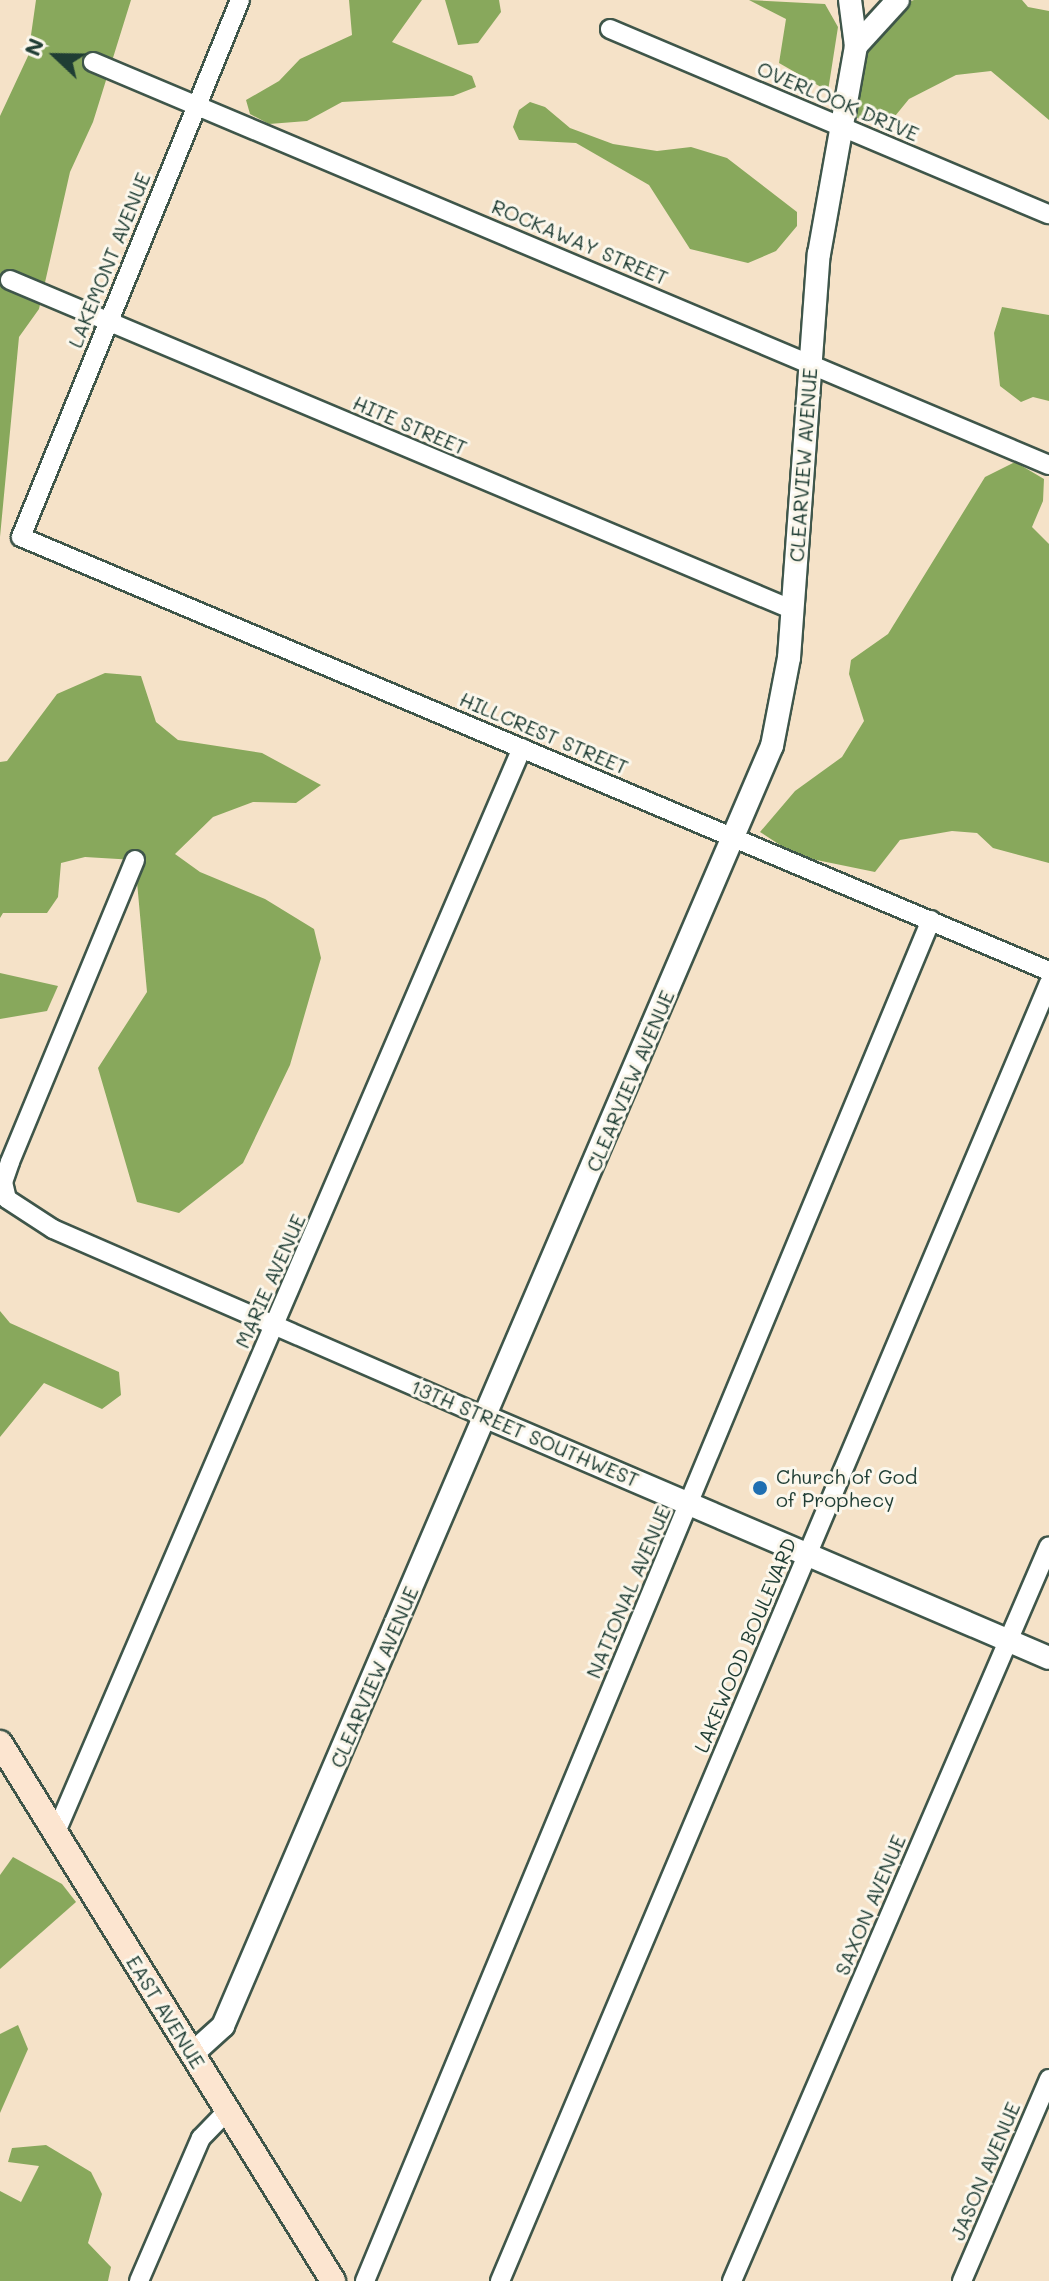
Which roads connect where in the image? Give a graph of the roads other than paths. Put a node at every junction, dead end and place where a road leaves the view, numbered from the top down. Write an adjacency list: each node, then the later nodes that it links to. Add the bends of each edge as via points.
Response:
1 (240, 0): 7 (street, LAKEMONT AVENUE)
2 (850, 0): 5 (street, CLEARVIEW AVENUE)
3 (898, 0): 5 (street)
4 (610, 29): 8 (street, OVERLOOK DRIVE)
5 (856, 46): 8 (street, CLEARVIEW AVENUE)
6 (93, 62): 7 (street, ROCKAWAY STREET)
7 (198, 104): 11 (street, LAKEMONT AVENUE); 12 (street, ROCKAWAY STREET)
8 (840, 126): 9 (street, OVERLOOK DRIVE); 12 (street, CLEARVIEW AVENUE, via 819,254)
9 (1049, 214)
10 (10, 280): 11 (street, HITE STREET)
11 (108, 322): 14 (street, LAKEMONT AVENUE); 15 (street, HITE STREET)
12 (810, 364): 13 (street, ROCKAWAY STREET); 15 (street, CLEARVIEW AVENUE)
13 (1049, 465)
14 (21, 537): 16 (street, HILLCREST STREET)
15 (793, 610): 17 (street, CLEARVIEW AVENUE, via 784,704)
16 (522, 748): 17 (street, HILLCREST STREET); 22 (street, MARIE AVENUE)
17 (734, 837): 19 (street, HILLCREST STREET); 23 (street, CLEARVIEW AVENUE)
18 (135, 860): 22 (street, 13TH STREET SOUTHWEST, via 10,1162 3,1182 7,1199 53,1229)
19 (931, 920): 20 (street, HILLCREST STREET); 24 (street, NATIONAL AVENUE)
20 (1049, 971)
21 (1049, 983): 26 (street, LAKEWOOD BOULEVARD)
22 (274, 1326): 23 (street, 13TH STREET SOUTHWEST); 30 (street, MARIE AVENUE)
23 (486, 1417): 24 (street, 13TH STREET SOUTHWEST); 31 (street, CLEARVIEW AVENUE, via 223,2026)
24 (689, 1503): 26 (street, 13TH STREET SOUTHWEST); 36 (street, NATIONAL AVENUE)
25 (1049, 1546): 27 (street, SAXON AVENUE)
26 (808, 1554): 27 (street, 13TH STREET SOUTHWEST); 37 (street, LAKEWOOD BOULEVARD)
27 (1008, 1641): 28 (street, 13TH STREET SOUTHWEST); 38 (street, SAXON AVENUE)
28 (1049, 1658)
29 (0, 1743): 30 (main road, EAST AVENUE)
30 (56, 1832): 31 (main road, EAST AVENUE)
31 (192, 2054): 33 (main road, EAST AVENUE)
32 (1049, 2079): 39 (street, JASON AVENUE)
33 (227, 2111): 34 (street, via 201,2138); 35 (main road, EAST AVENUE)
34 (139, 2281)
35 (333, 2281)
36 (365, 2281)
37 (500, 2281)
38 (732, 2281)
39 (962, 2281)

